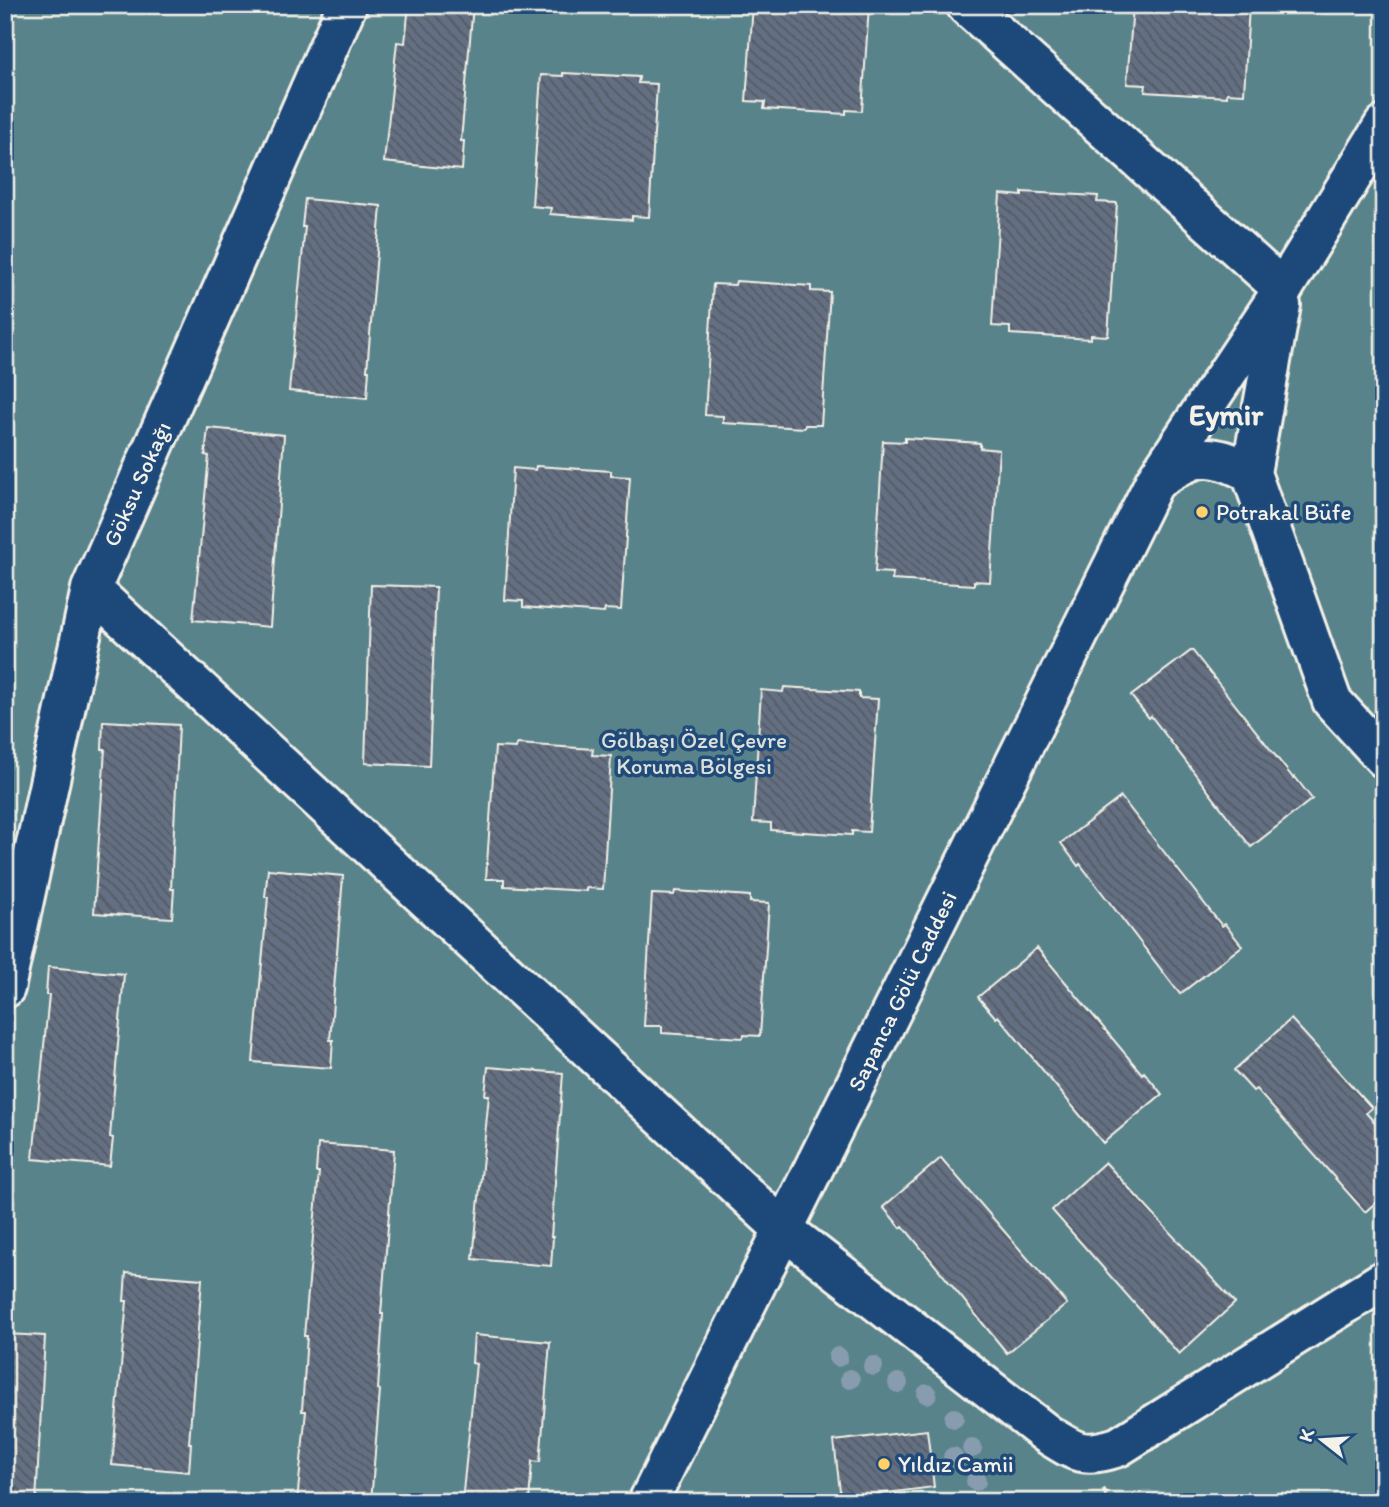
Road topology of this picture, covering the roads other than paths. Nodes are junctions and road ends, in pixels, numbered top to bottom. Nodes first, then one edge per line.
1 (346, 5) edge
2 (966, 5) edge
3 (1384, 125) edge
4 (1283, 289) junction
5 (1251, 473) junction
6 (1155, 481) junction
7 (91, 589) junction
8 (1384, 758) edge
9 (5, 988) edge
10 (783, 1229) junction
11 (1384, 1280) edge
12 (648, 1502) edge

1 - 7 street, Göksu Sokağı
2 - 4 street
3 - 4 street, Sapanca Gölü Caddesi
4 - 5 street
4 - 6 street, Sapanca Gölü Caddesi
5 - 6 street
5 - 8 street
6 - 10 street, Sapanca Gölü Caddesi
7 - 9 street, Göksu Sokağı
7 - 10 street
10 - 11 street
10 - 12 street, Sapanca Gölü Caddesi

